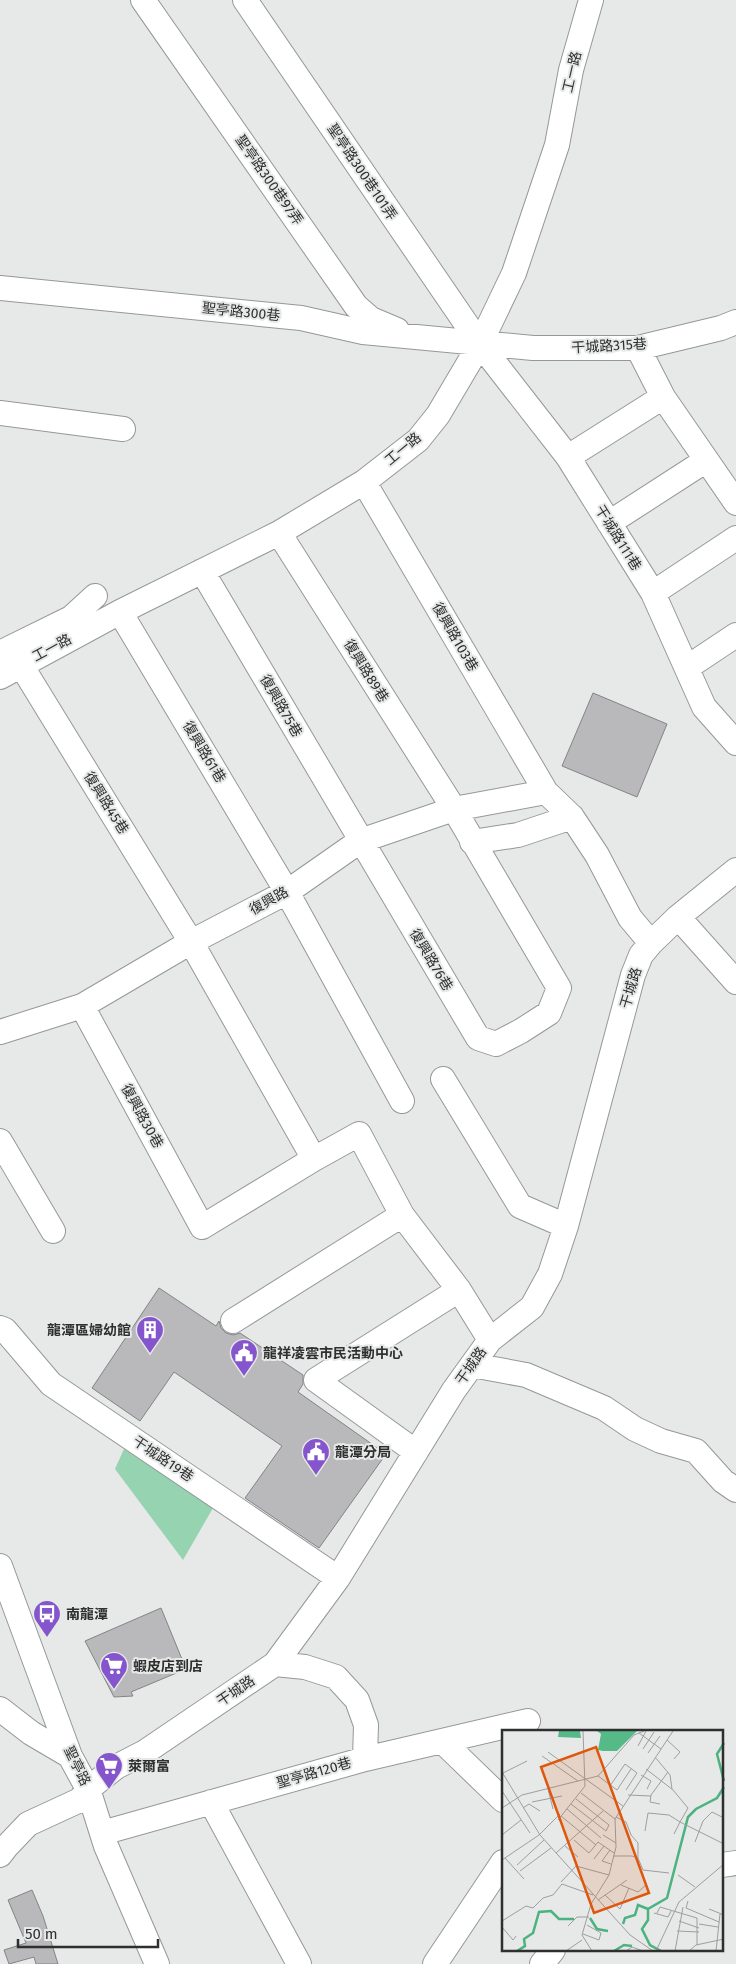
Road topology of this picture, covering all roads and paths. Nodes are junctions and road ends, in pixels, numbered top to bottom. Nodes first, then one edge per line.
1 (143, 0) edge
2 (245, 0) edge
3 (591, 0) edge
4 (0, 288) edge
5 (736, 322) edge
6 (414, 336) junction
7 (480, 344) junction
8 (638, 348) junction
9 (663, 397) junction
10 (0, 413) edge
11 (123, 429) dead end
12 (568, 457) junction
13 (705, 461) junction
14 (364, 482) junction
15 (736, 503) edge
16 (609, 523) junction
17 (279, 533) junction
18 (736, 538) edge
19 (202, 571) junction
20 (653, 593) junction
21 (95, 596) dead end
22 (120, 612) junction
23 (736, 635) edge
24 (0, 652) edge
25 (21, 664) junction
26 (688, 667) junction
27 (0, 677) edge
28 (736, 743) edge
29 (546, 792) junction
30 (454, 809) junction
31 (572, 817) junction
32 (360, 841) junction
33 (472, 842) junction
34 (736, 870) edge
35 (287, 892) junction
36 (678, 917) junction
37 (191, 942) junction
38 (651, 943) junction
39 (736, 982) edge
40 (82, 1006) junction
41 (0, 1032) edge
42 (443, 1079) dead end
43 (402, 1101) dead end
44 (0, 1140) edge
45 (314, 1159) junction
46 (402, 1215) junction
47 (566, 1226) junction
48 (53, 1231) dead end
49 (459, 1290) junction
50 (233, 1320) dead end
51 (0, 1328) edge
52 (490, 1340) junction
53 (472, 1365) junction
54 (416, 1452) junction
55 (736, 1490) edge
56 (0, 1566) edge
57 (338, 1578) junction
58 (275, 1664) junction
59 (0, 1709) edge
60 (528, 1720) dead end
61 (442, 1741) junction
62 (70, 1756) junction
63 (365, 1759) junction
64 (88, 1789) junction
65 (502, 1798) edge
66 (212, 1802) junction
67 (102, 1833) junction
68 (0, 1855) edge
69 (502, 1865) edge
70 (551, 1952) edge
71 (157, 1964) edge
72 (298, 1964) edge
73 (435, 1964) edge
74 (542, 1964) edge

1 - 6 street, 聖亭路300巷97弄
2 - 7 street, 聖亭路300巷101弄
3 - 7 street, 工一路
4 - 6 street, 聖亭路300巷
5 - 8 street, 干城路315巷
6 - 7 street, 聖亭路300巷
7 - 8 street, 干城路315巷
7 - 12 street, 干城路111巷
7 - 14 street, 工一路
8 - 9 street
9 - 12 street
9 - 13 street
10 - 11 street
12 - 16 street, 干城路111巷
13 - 15 street
13 - 16 street
14 - 17 street, 工一路
14 - 29 street, 復興路103巷
16 - 20 street, 干城路111巷
17 - 19 street, 工一路
17 - 30 street, 復興路89巷
18 - 20 street
19 - 22 street, 工一路
19 - 32 street, 復興路75巷
20 - 26 street, 干城路111巷
21 - 24 street
22 - 25 street, 工一路
22 - 35 street, 復興路61巷
23 - 26 street
25 - 27 street, 工一路
25 - 37 street, 復興路45巷
26 - 28 street, 干城路111巷
29 - 30 street, 復興路
29 - 31 street, 復興路103巷
30 - 32 street, 復興路
30 - 33 street, 復興路89巷
31 - 33 street
31 - 38 street, 復興路103巷
32 - 33 street, 復興路76巷
32 - 35 street, 復興路
34 - 36 street, 干城路
35 - 37 street, 復興路
35 - 43 street, 復興路61巷
36 - 38 street, 干城路
36 - 39 street
37 - 40 street, 復興路
37 - 45 street, 復興路45巷
38 - 47 street, 干城路
40 - 41 street, 復興路
40 - 45 street, 復興路30巷
42 - 47 street
44 - 48 street
45 - 46 street
46 - 49 street
46 - 50 street
47 - 52 street, 干城路
49 - 52 street
49 - 54 street
51 - 57 street, 干城路19巷
52 - 53 street, 干城路
53 - 54 street, 干城路
53 - 55 street
54 - 57 street, 干城路
56 - 62 street, 聖亭路
57 - 58 street, 干城路
58 - 63 street
58 - 64 street, 干城路
59 - 62 street
60 - 61 street, 聖亭路120巷
61 - 63 street, 聖亭路120巷
61 - 65 street
62 - 64 street, 聖亭路
63 - 66 street, 聖亭路120巷
64 - 67 street, 聖亭路
64 - 68 street, 干城路
66 - 67 street, 聖亭路120巷
66 - 72 street
67 - 71 street, 聖亭路
69 - 73 street
70 - 74 street

